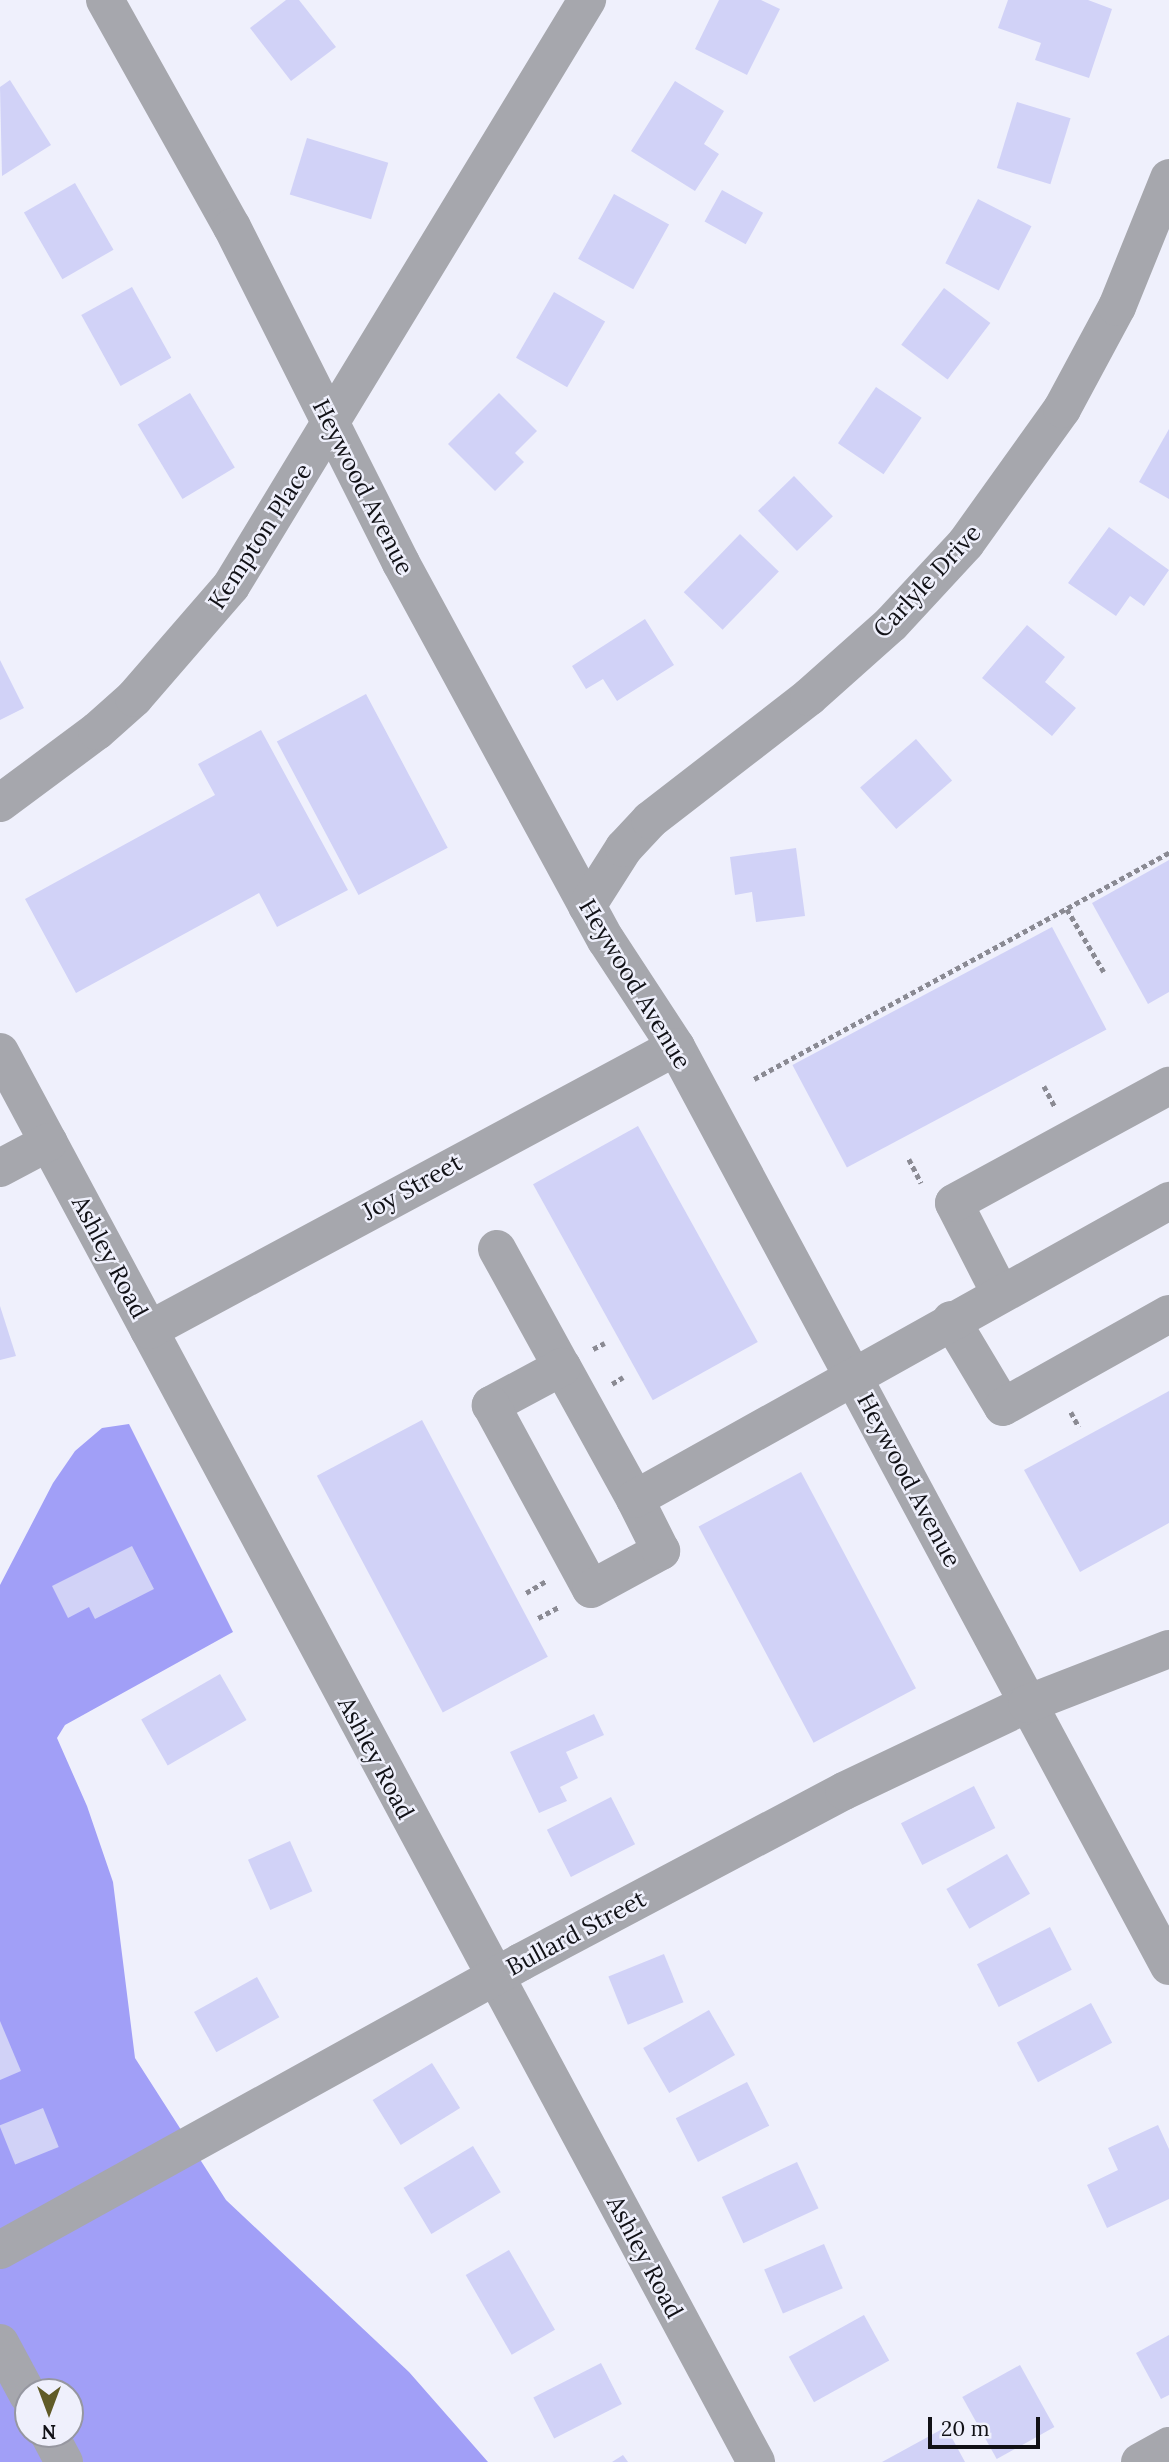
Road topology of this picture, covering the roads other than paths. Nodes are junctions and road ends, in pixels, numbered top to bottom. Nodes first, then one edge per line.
1 (105, 0) edge
2 (587, 0) edge
3 (1169, 178) edge
4 (331, 425) junction
5 (0, 803) edge
6 (587, 906) junction
7 (676, 1047) junction
8 (0, 1052) edge
9 (1169, 1086) edge
10 (49, 1142) junction
11 (0, 1168) edge
12 (1169, 1202) edge
13 (497, 1250) dead end
14 (1000, 1293) junction
15 (1169, 1314) edge
16 (951, 1320) junction
17 (149, 1330) junction
18 (562, 1367) junction
19 (855, 1377) junction
20 (635, 1499) junction
21 (1169, 1649) edge
22 (1027, 1704) junction
23 (1169, 1966) edge
24 (493, 1977) junction
25 (0, 2250) edge
26 (0, 2343) edge
27 (19, 2378) edge
28 (1169, 2446) edge
29 (756, 2462) edge
30 (1140, 2462) edge

1 - 4 street, Heywood Avenue
2 - 4 street, Kempton Place
3 - 6 street, Carlyle Drive
4 - 5 street, Kempton Place
4 - 6 street, Heywood Avenue
6 - 7 street, Heywood Avenue
7 - 17 street, Joy Street
7 - 19 street, Heywood Avenue
8 - 10 street, Ashley Road
9 - 14 street
10 - 11 street
10 - 17 street, Ashley Road
12 - 14 street
13 - 18 street
14 - 16 street
15 - 16 street
16 - 19 street
17 - 24 street, Ashley Road
18 - 20 street
18 - 20 street
19 - 20 street
19 - 22 street, Heywood Avenue
21 - 22 street, Bullard Street
22 - 23 street, Heywood Avenue
22 - 24 street, Bullard Street
24 - 25 street, Bullard Street
24 - 29 street, Ashley Road
26 - 27 street
28 - 30 street

